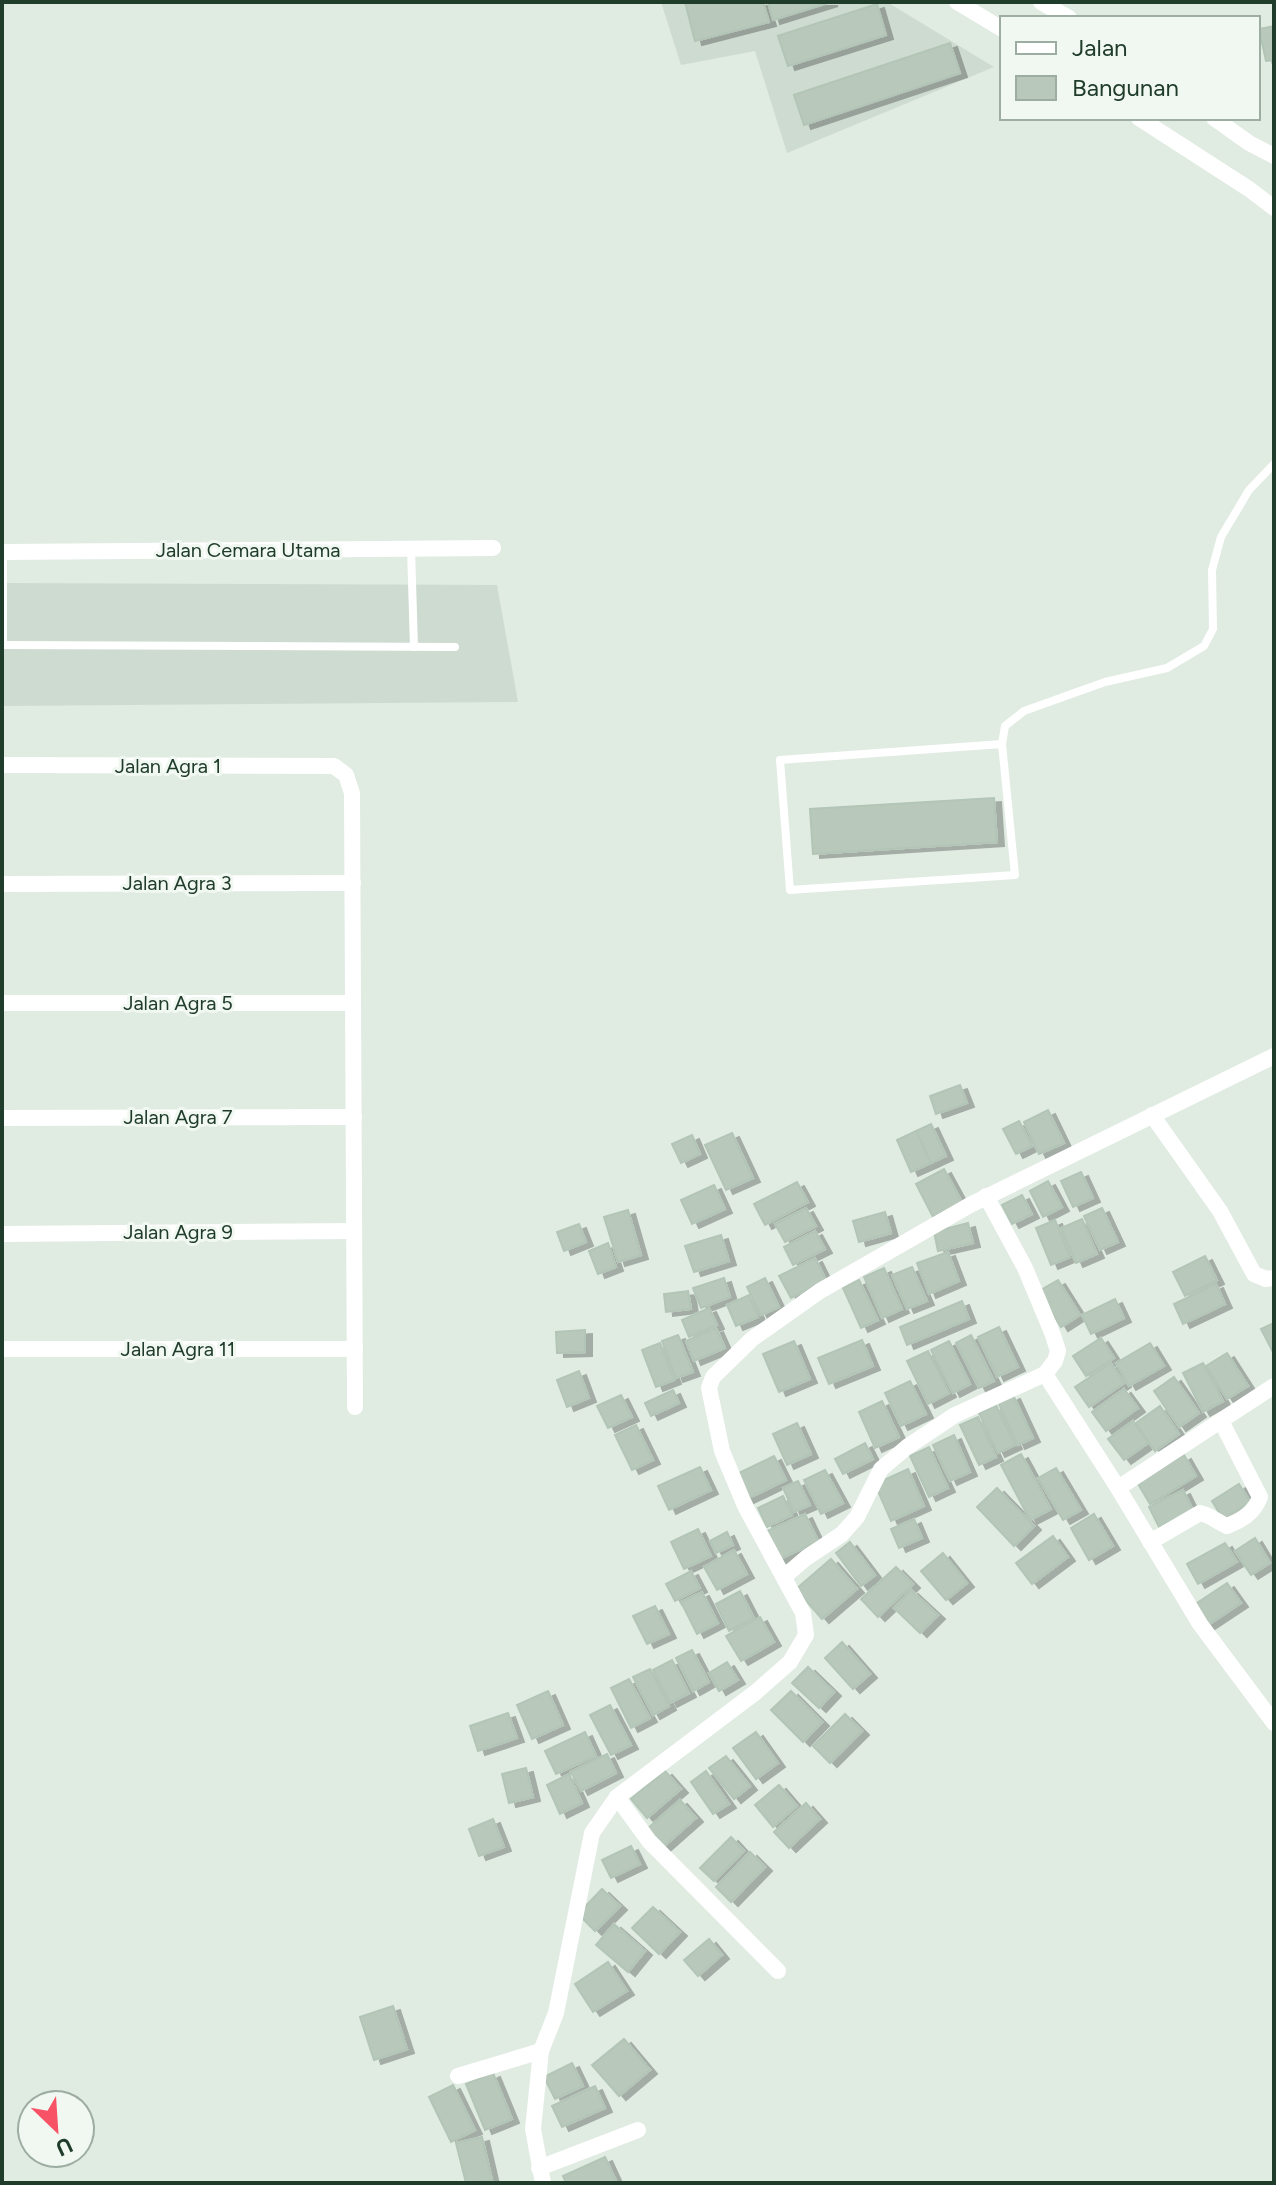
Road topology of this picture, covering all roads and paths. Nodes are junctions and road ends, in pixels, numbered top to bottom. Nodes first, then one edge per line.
1 (957, 2) edge
2 (1041, 2) edge
3 (1066, 16) edge
4 (1000, 28) edge
5 (1142, 120) edge
6 (1217, 120) edge
7 (1274, 156) edge
8 (1274, 208) edge
9 (1274, 464) edge
10 (493, 548) dead end
11 (411, 549) junction
12 (2, 552) edge
13 (2, 645) edge
14 (414, 647) junction
15 (455, 647) dead end
16 (1002, 744) junction
17 (2, 765) edge
18 (353, 883) junction
19 (2, 884) edge
20 (2, 1003) edge
21 (353, 1003) junction
22 (1274, 1056) edge
23 (1152, 1115) junction
24 (354, 1117) junction
25 (2, 1118) edge
26 (986, 1196) junction
27 (354, 1231) junction
28 (2, 1234) edge
29 (1274, 1278) edge
30 (2, 1349) edge
31 (355, 1349) junction
32 (1045, 1374) junction
33 (1274, 1386) edge
34 (355, 1407) dead end
35 (1221, 1421) junction
36 (1118, 1488) junction
37 (1150, 1542) junction
38 (785, 1576) junction
39 (1274, 1723) edge
40 (617, 1797) junction
41 (778, 1971) dead end
42 (541, 2051) junction
43 (458, 2076) dead end
44 (638, 2130) dead end
45 (541, 2176) edge

1 - 4 street
2 - 3 street
5 - 8 street
6 - 7 street
9 - 16 lane
10 - 11 street, Jalan Cemara Utama
11 - 12 street, Jalan Cemara Utama
11 - 14 lane
12 - 13 lane
13 - 14 lane
14 - 15 lane
16 - 16 lane
17 - 18 street, Jalan Agra 1
18 - 19 street, Jalan Agra 3
18 - 21 street
20 - 21 street, Jalan Agra 5
21 - 24 street
22 - 23 street
23 - 26 street
23 - 29 street
24 - 25 street, Jalan Agra 7
24 - 27 street
26 - 32 street
26 - 38 street
27 - 28 street, Jalan Agra 9
27 - 31 street
30 - 31 street, Jalan Agra 11
31 - 34 street
32 - 36 street
32 - 38 street
33 - 35 street
35 - 36 street
35 - 37 street
36 - 37 street
37 - 39 street
38 - 40 street
40 - 41 street
40 - 42 street
42 - 43 street
42 - 45 street
44 - 45 street

